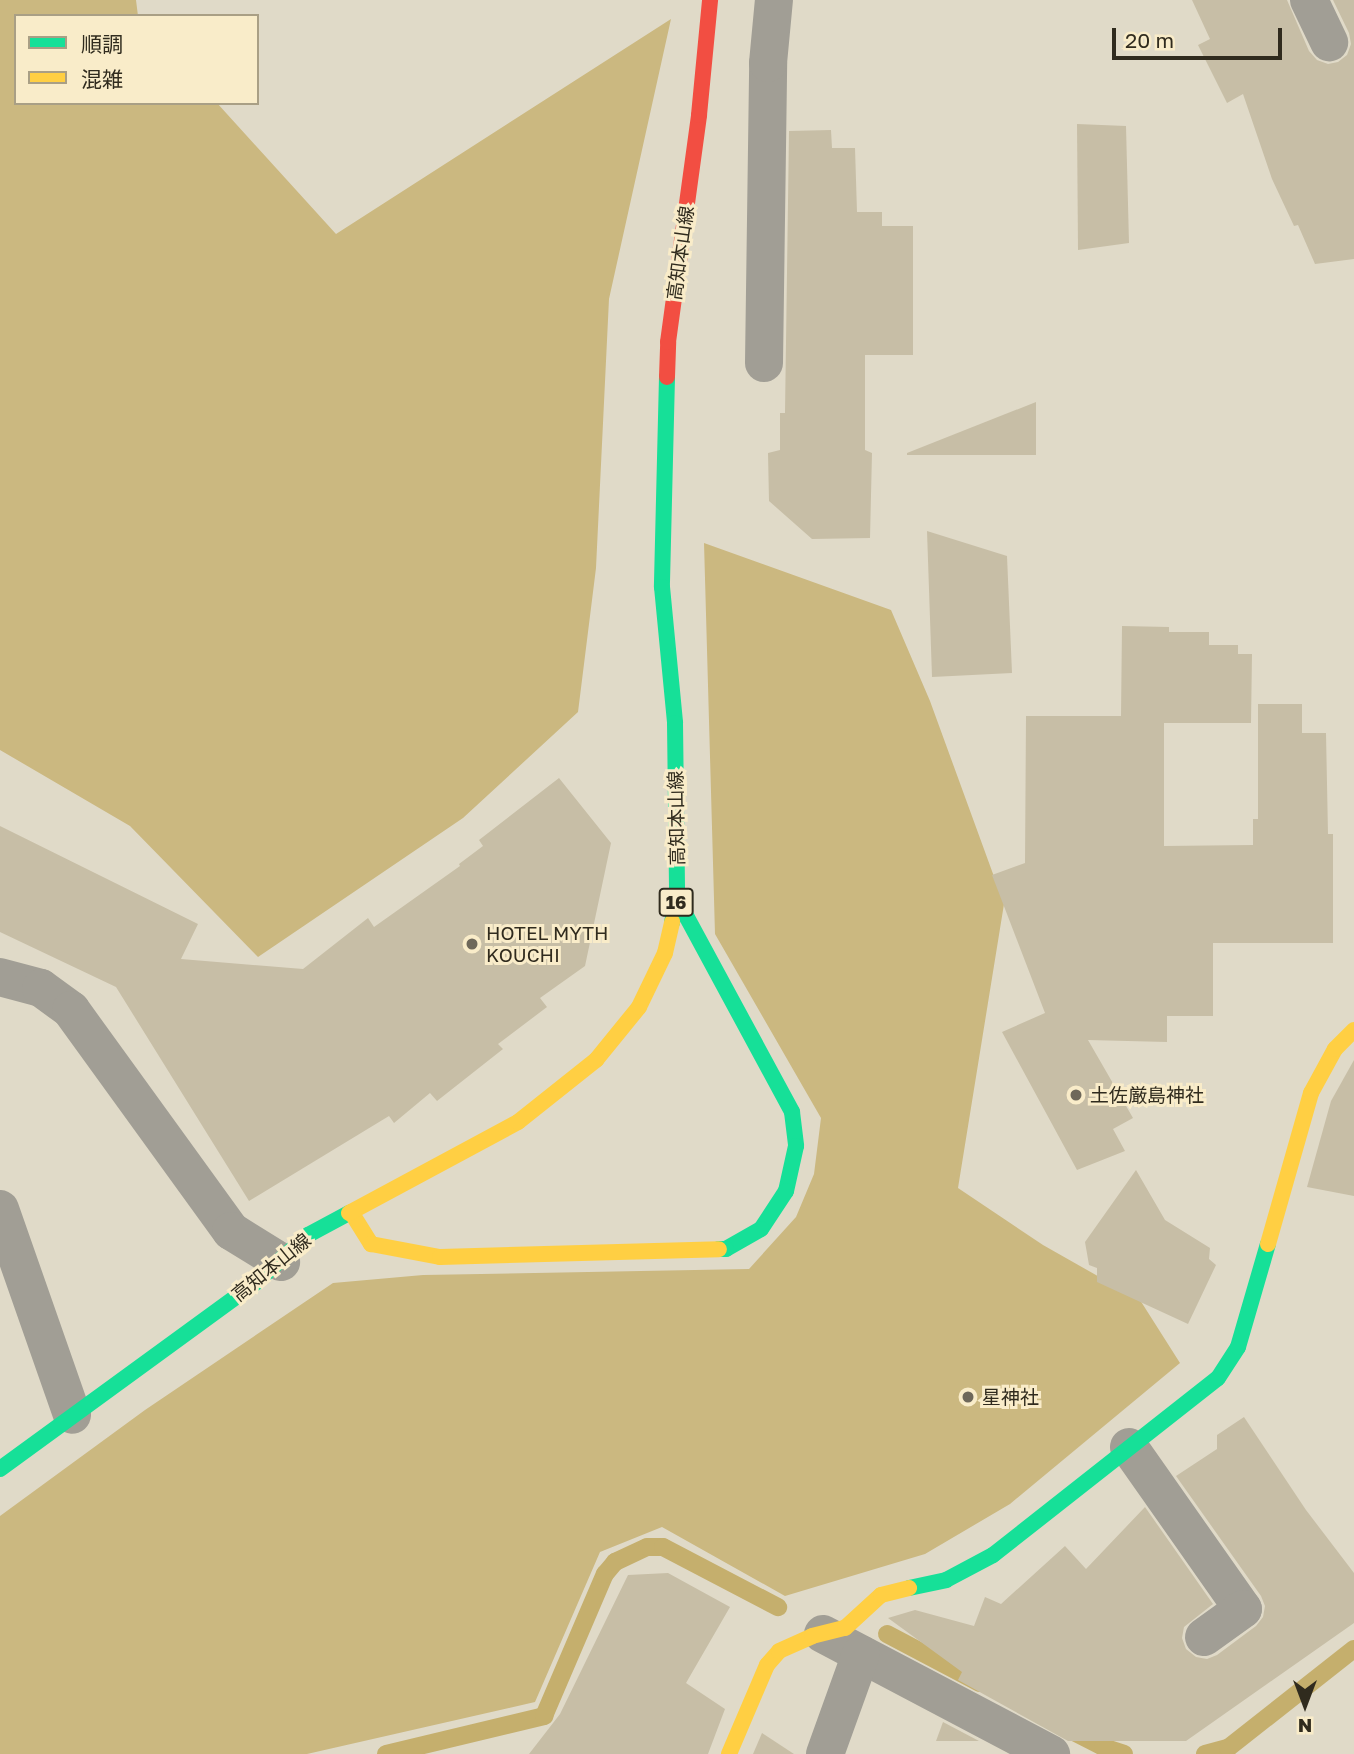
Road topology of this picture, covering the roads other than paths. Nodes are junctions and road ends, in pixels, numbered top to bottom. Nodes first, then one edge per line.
1 (710, 0) edge
2 (774, 0) edge
3 (1309, 0) edge
4 (1329, 41) dead end
5 (764, 363) dead end
6 (677, 899) junction
7 (0, 977) edge
8 (1354, 1030) edge
9 (0, 1209) edge
10 (351, 1212) junction
11 (281, 1262) junction
12 (72, 1415) junction
13 (1129, 1447) junction
14 (0, 1469) edge
15 (823, 1634) junction
16 (1204, 1637) dead end
17 (861, 1654) junction
18 (729, 1754) edge
19 (825, 1754) edge
20 (1051, 1754) edge

1 - 6 main road, 高知本山線 / 16
2 - 5 street
3 - 4 street
6 - 10 main road, 高知本山線 / 16
6 - 10 main road
7 - 11 street
8 - 13 main road
9 - 12 street
10 - 11 main road, 高知本山線 / 16
11 - 12 main road, 高知本山線 / 16
12 - 14 main road, 高知本山線 / 16
13 - 15 main road
13 - 16 street
15 - 17 street
15 - 18 main road
17 - 19 street
17 - 20 street

